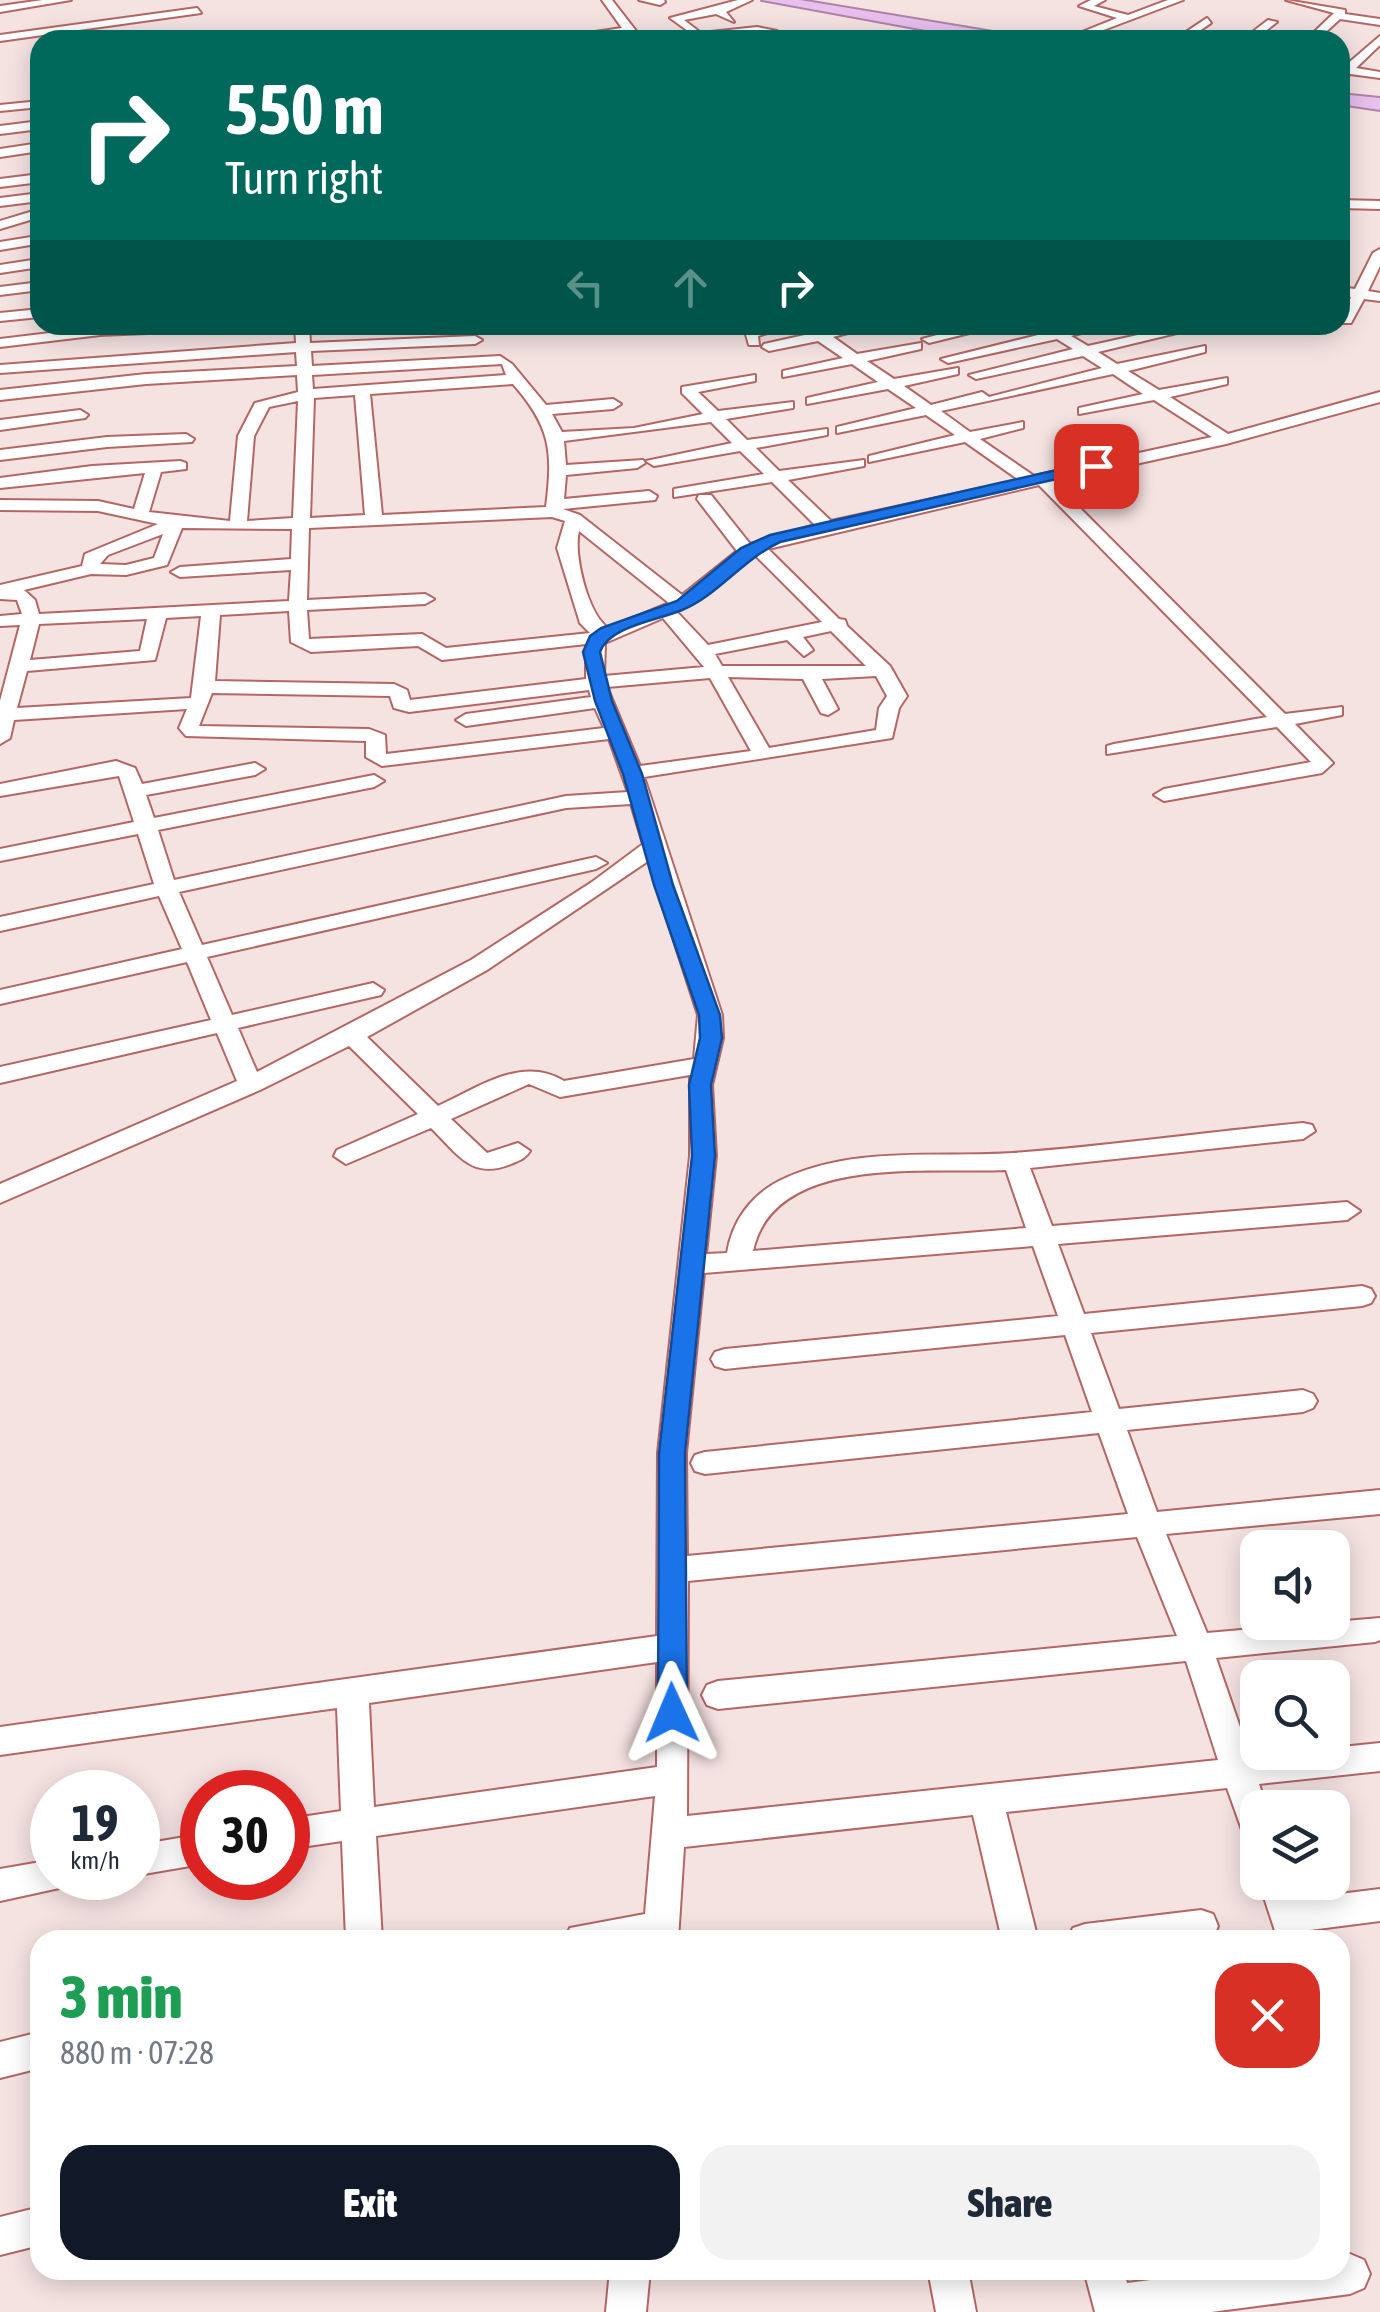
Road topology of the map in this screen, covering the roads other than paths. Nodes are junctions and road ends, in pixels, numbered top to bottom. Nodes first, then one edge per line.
1 (56, 0) edge
2 (607, 0) edge
3 (644, 0) edge
4 (750, 0) edge
5 (770, 0) edge
6 (1100, 0) edge
7 (1178, 0) edge
8 (1291, 0) edge
9 (660, 2) edge
10 (683, 4) dead end
11 (0, 9) edge
12 (197, 11) dead end
13 (718, 12) junction
14 (1340, 16) junction
15 (1128, 18) junction
16 (1207, 21) dead end
17 (1272, 22) dead end
18 (1380, 22) edge
19 (629, 25) junction
20 (83, 27) junction
21 (60, 30) edge
22 (86, 30) edge
23 (601, 30) edge
24 (634, 30) edge
25 (691, 30) edge
26 (746, 30) edge
27 (929, 30) edge
28 (933, 30) edge
29 (1095, 30) edge
30 (1194, 30) edge
31 (1261, 30) edge
32 (1322, 30) edge
33 (30, 34) edge
34 (0, 38) edge
35 (1380, 40) edge
36 (1350, 66) edge
37 (1350, 73) edge
38 (1380, 75) edge
39 (1350, 98) edge
40 (1380, 102) edge
41 (30, 105) edge
42 (0, 108) edge
43 (30, 126) edge
44 (0, 130) edge
45 (30, 148) edge
46 (0, 152) edge
47 (30, 169) edge
48 (0, 172) edge
49 (30, 179) edge
50 (0, 183) edge
51 (30, 198) edge
52 (0, 202) edge
53 (1350, 202) edge
54 (1380, 205) edge
55 (30, 216) edge
56 (0, 224) edge
57 (30, 241) edge
58 (0, 246) edge
59 (1380, 253) edge
60 (30, 264) edge
61 (0, 268) edge
62 (30, 288) edge
63 (0, 292) edge
64 (1350, 292) edge
65 (1360, 294) junction
66 (1380, 297) edge
67 (1350, 313) edge
68 (30, 314) edge
69 (0, 318) edge
70 (64, 335) edge
71 (303, 335) edge
72 (469, 335) edge
73 (751, 335) edge
74 (825, 335) edge
75 (952, 335) edge
76 (1056, 335) edge
77 (1062, 335) edge
78 (1159, 335) edge
79 (821, 336) junction
80 (475, 340) junction
81 (0, 342) edge
82 (304, 346) junction
83 (1200, 349) dead end
84 (1088, 351) junction
85 (500, 360) junction
86 (854, 360) junction
87 (1118, 368) junction
88 (0, 369) edge
89 (306, 370) junction
90 (788, 374) dead end
91 (976, 374) dead end
92 (750, 378) dead end
93 (518, 379) junction
94 (1222, 381) dead end
95 (889, 384) junction
96 (362, 390) junction
97 (306, 394) junction
98 (1160, 394) junction
99 (0, 395) edge
100 (1380, 397) edge
101 (812, 401) dead end
102 (612, 404) dead end
103 (788, 404) dead end
104 (544, 410) junction
105 (927, 410) junction
106 (1084, 411) dead end
107 (80, 416) dead end
108 (712, 417) junction
109 (1018, 424) dead end
110 (0, 425) edge
111 (843, 430) dead end
112 (822, 432) dead end
113 (559, 438) junction
114 (966, 438) junction
115 (186, 439) dead end
116 (1226, 439) junction
117 (748, 445) junction
118 (0, 456) edge
119 (180, 466) dead end
120 (154, 468) junction
121 (559, 471) junction
122 (779, 478) junction
123 (1036, 479) junction
124 (0, 483) edge
125 (680, 493) dead end
126 (650, 496) dead end
127 (706, 499) dead end
128 (0, 505) edge
129 (555, 508) junction
130 (139, 514) junction
131 (574, 519) junction
132 (374, 520) junction
133 (821, 522) junction
134 (304, 523) junction
135 (176, 524) junction
136 (238, 526) junction
137 (752, 549) junction
138 (299, 564) junction
139 (91, 570) junction
140 (180, 572) dead end
141 (4, 591) edge
142 (425, 599) dead end
143 (298, 607) junction
144 (674, 608) junction
145 (211, 609) junction
146 (158, 612) junction
147 (31, 620) junction
148 (0, 621) edge
149 (839, 624) junction
150 (792, 634) junction
151 (602, 636) junction
152 (804, 650) dead end
153 (704, 651) junction
154 (20, 666) junction
155 (883, 670) junction
156 (714, 672) junction
157 (810, 672) junction
158 (602, 692) junction
159 (201, 695) junction
160 (828, 709) dead end
161 (1336, 711) dead end
162 (6, 716) junction
163 (466, 720) dead end
164 (1281, 721) junction
165 (276, 731) junction
166 (616, 732) junction
167 (0, 738) edge
168 (1114, 750) dead end
169 (763, 756) junction
170 (374, 781) dead end
171 (635, 785) junction
172 (0, 790) edge
173 (136, 792) junction
174 (1164, 795) dead end
175 (147, 825) junction
176 (654, 846) junction
177 (0, 855) edge
178 (596, 863) dead end
179 (166, 887) junction
180 (0, 924) edge
181 (196, 953) junction
182 (373, 990) dead end
183 (0, 997) edge
184 (223, 1025) junction
185 (352, 1036) junction
186 (706, 1065) junction
187 (0, 1075) edge
188 (252, 1085) junction
189 (435, 1115) junction
190 (1302, 1131) dead end
191 (518, 1151) dead end
192 (346, 1156) dead end
193 (1015, 1161) junction
194 (0, 1194) edge
195 (1347, 1212) dead end
196 (1042, 1240) junction
197 (738, 1263) junction
198 (690, 1265) junction
199 (1362, 1296) dead end
200 (1073, 1323) junction
201 (726, 1359) dead end
202 (1303, 1400) dead end
203 (1111, 1418) junction
204 (705, 1463) dead end
205 (1380, 1502) edge
206 (1147, 1526) junction
207 (670, 1570) junction
208 (1375, 1628) dead end
209 (672, 1647) junction
210 (1197, 1647) junction
211 (352, 1690) junction
212 (718, 1695) dead end
213 (0, 1741) edge
214 (1380, 1757) edge
215 (1238, 1774) junction
216 (673, 1779) junction
217 (1244, 1790) edge
218 (986, 1800) junction
219 (357, 1821) junction
220 (310, 1830) edge
221 (669, 1833) junction
222 (30, 1880) edge
223 (0, 1885) edge
224 (1282, 1900) edge
225 (1380, 1905) edge
226 (1201, 1926) dead end
227 (1292, 1928) edge
228 (363, 1930) edge
229 (660, 1930) edge
230 (1018, 1930) edge
231 (1168, 1930) edge
232 (30, 2052) edge
233 (0, 2060) edge
234 (30, 2228) edge
235 (0, 2236) edge
236 (629, 2280) edge
237 (949, 2280) edge
238 (1285, 2280) edge
239 (1110, 2296) edge
240 (951, 2311) edge
241 (626, 2312) edge

1 - 11 street
1 - 20 street
2 - 19 street
3 - 9 street
4 - 13 street
4 - 27 highway
5 - 28 highway
6 - 15 street
7 - 15 street
8 - 14 street
10 - 13 street
12 - 20 street
13 - 25 street
13 - 26 street
14 - 18 street
14 - 32 street
15 - 29 street
16 - 30 street
17 - 31 street
19 - 23 street
19 - 24 street
20 - 21 street
20 - 22 street
33 - 34 street
35 - 36 street
37 - 38 street
39 - 40 highway
41 - 42 street
43 - 44 street
45 - 46 street
47 - 48 street
49 - 50 street
51 - 52 street
53 - 54 street
55 - 56 street
57 - 58 street
59 - 65 street
60 - 61 street
62 - 63 street
64 - 65 street
65 - 66 street
65 - 67 street
68 - 69 street
70 - 81 street
71 - 82 street
72 - 80 street
73 - 79 street
74 - 79 street
75 - 86 street
76 - 95 street
77 - 84 street
78 - 84 street
79 - 86 street
80 - 82 street
80 - 85 street
82 - 88 street
82 - 89 street
83 - 87 street
84 - 87 street
84 - 91 street
85 - 89 street
85 - 93 street
86 - 90 street
86 - 95 street
87 - 98 street
87 - 105 street
89 - 97 street
89 - 99 street
92 - 108 street
93 - 96 street
93 - 104 street
94 - 98 street
95 - 101 street
95 - 105 street
96 - 97 street
96 - 132 street
97 - 134 street
97 - 136 street
98 - 106 street
98 - 116 street
100 - 116 street
102 - 104 street
103 - 108 street
104 - 113 street
105 - 111 street
105 - 114 street
107 - 110 street
108 - 113 street
108 - 117 street
109 - 114 street
112 - 117 street
113 - 121 street
114 - 122 street
114 - 123 street
115 - 118 street
116 - 123 street
117 - 121 street
117 - 122 street
119 - 120 street
120 - 124 street
120 - 130 street
121 - 129 street
122 - 125 street
122 - 133 street
123 - 133 street
123 - 164 street
126 - 129 street
127 - 137 street
128 - 130 street
129 - 131 street
129 - 132 street
130 - 135 street
131 - 144 street
131 - 151 street
132 - 134 street
133 - 137 street
134 - 136 street
134 - 138 street
135 - 136 street
135 - 139 street
135 - 139 street
137 - 144 street
137 - 149 street
138 - 140 street
138 - 143 street
139 - 141 street
141 - 147 street
142 - 143 street
143 - 145 street
143 - 151 street
144 - 151 street
144 - 153 street
145 - 146 street
145 - 159 street
146 - 147 street
146 - 154 street
147 - 148 street
147 - 154 street
149 - 150 street
149 - 155 street
150 - 152 street
150 - 153 street
151 - 158 street
153 - 156 street
154 - 162 street
155 - 157 street
155 - 169 street
156 - 157 street
156 - 158 street
156 - 169 street
157 - 160 street
158 - 159 street
158 - 163 street
158 - 166 street
159 - 162 street
159 - 165 street
161 - 164 street
162 - 167 street
164 - 168 street
164 - 174 street
165 - 166 street
165 - 173 street
166 - 171 street
169 - 171 street
170 - 175 street
171 - 176 street
171 - 179 street
172 - 173 street
173 - 175 street
175 - 177 street
175 - 179 street
176 - 185 street
176 - 186 street
178 - 181 street
179 - 180 street
179 - 181 street
181 - 183 street
181 - 184 street
182 - 184 street
184 - 187 street
184 - 188 street
185 - 188 street
185 - 189 street
186 - 189 street
186 - 198 street
188 - 194 street
189 - 191 street
189 - 192 street
190 - 193 street
193 - 196 street
193 - 197 street
195 - 196 street
196 - 197 street
196 - 200 street
197 - 198 street
198 - 207 street
199 - 200 street
200 - 201 street
200 - 203 street
202 - 203 street
203 - 204 street
203 - 206 street
205 - 206 street
206 - 207 street
206 - 210 street
207 - 209 street
208 - 210 street
209 - 211 street
209 - 216 street
210 - 212 street
210 - 215 street
211 - 213 street
211 - 219 street
214 - 215 street
215 - 217 street
215 - 218 street
216 - 219 street
216 - 221 street
218 - 221 street
218 - 230 street
219 - 220 street
219 - 228 street
221 - 229 street
222 - 223 street
224 - 227 street
225 - 227 street
226 - 231 street
232 - 233 street
234 - 235 street
236 - 241 street
237 - 240 street
238 - 239 street

